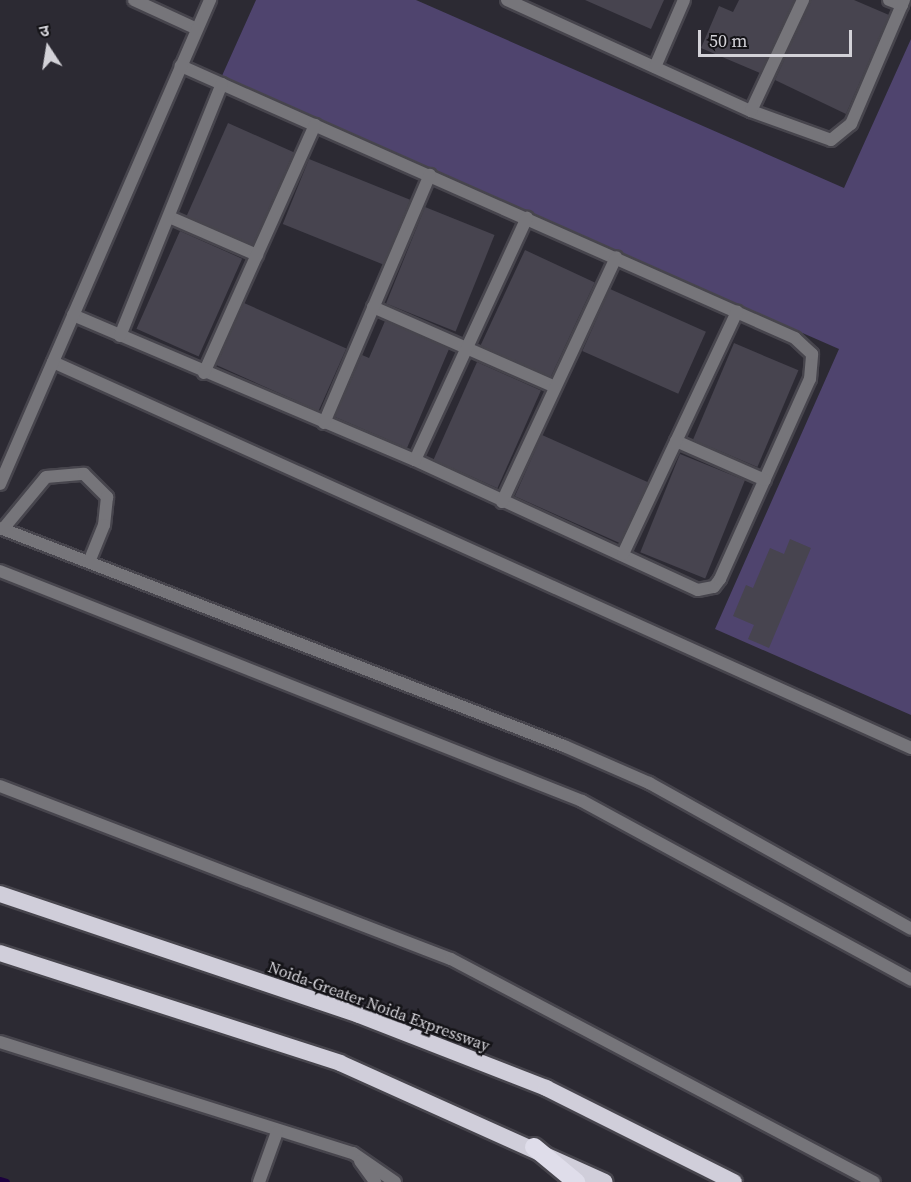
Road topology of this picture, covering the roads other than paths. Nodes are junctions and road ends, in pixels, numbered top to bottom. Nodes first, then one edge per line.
1 (134, 0) edge
2 (210, 0) edge
3 (507, 0) edge
4 (684, 0) edge
5 (803, 0) edge
6 (889, 0) edge
7 (903, 2) edge
8 (530, 5) edge
9 (197, 29) junction
10 (181, 66) junction
11 (654, 67) junction
12 (222, 84) junction
13 (751, 111) junction
14 (315, 124) junction
15 (430, 175) junction
16 (169, 217) junction
17 (527, 218) junction
18 (257, 255) junction
19 (616, 257) junction
20 (373, 307) junction
21 (737, 312) junction
22 (73, 315) junction
23 (120, 336) junction
24 (467, 347) junction
25 (53, 362) junction
26 (204, 373) junction
27 (555, 387) junction
28 (324, 423) junction
29 (676, 441) junction
30 (415, 460) junction
31 (765, 480) junction
32 (0, 484) edge
33 (502, 502) junction
34 (1, 529) edge
35 (623, 554) junction
36 (89, 562) junction
37 (0, 571) edge
38 (911, 748) edge
39 (0, 786) edge
40 (0, 894) edge
41 (911, 929) edge
42 (0, 953) edge
43 (911, 980) edge
44 (0, 1042) edge
45 (277, 1132) junction
46 (534, 1147) junction
47 (353, 1153) junction
48 (259, 1182) edge
49 (375, 1182) edge
50 (395, 1182) edge
51 (576, 1182) edge
52 (605, 1182) edge
53 (734, 1182) edge
54 (874, 1182) edge

1 - 9 street
2 - 9 street
3 - 8 street
4 - 11 street
5 - 13 street
6 - 7 street
7 - 13 street
8 - 11 street
9 - 10 street
10 - 12 street
10 - 22 street
11 - 13 street
12 - 14 street
12 - 16 street
14 - 15 street
14 - 18 street
15 - 17 street
15 - 20 street
16 - 18 street
16 - 23 street
17 - 19 street
17 - 24 street
18 - 26 street
19 - 21 street
19 - 27 street
20 - 24 street
20 - 28 street
21 - 29 street
21 - 31 street
22 - 23 street
22 - 25 street
23 - 26 street
24 - 27 street
24 - 30 street
25 - 32 street
25 - 38 street
26 - 28 street
27 - 33 street
28 - 30 street
29 - 31 street
29 - 35 street
30 - 33 street
31 - 35 street
33 - 35 street
34 - 36 street
34 - 36 street
36 - 41 street
37 - 43 street
39 - 54 street
40 - 53 highway, Noida-Greater Noida Expressway
42 - 46 highway
44 - 45 street
45 - 47 street
45 - 48 street
46 - 51 highway
46 - 52 highway
47 - 49 street
47 - 50 street

